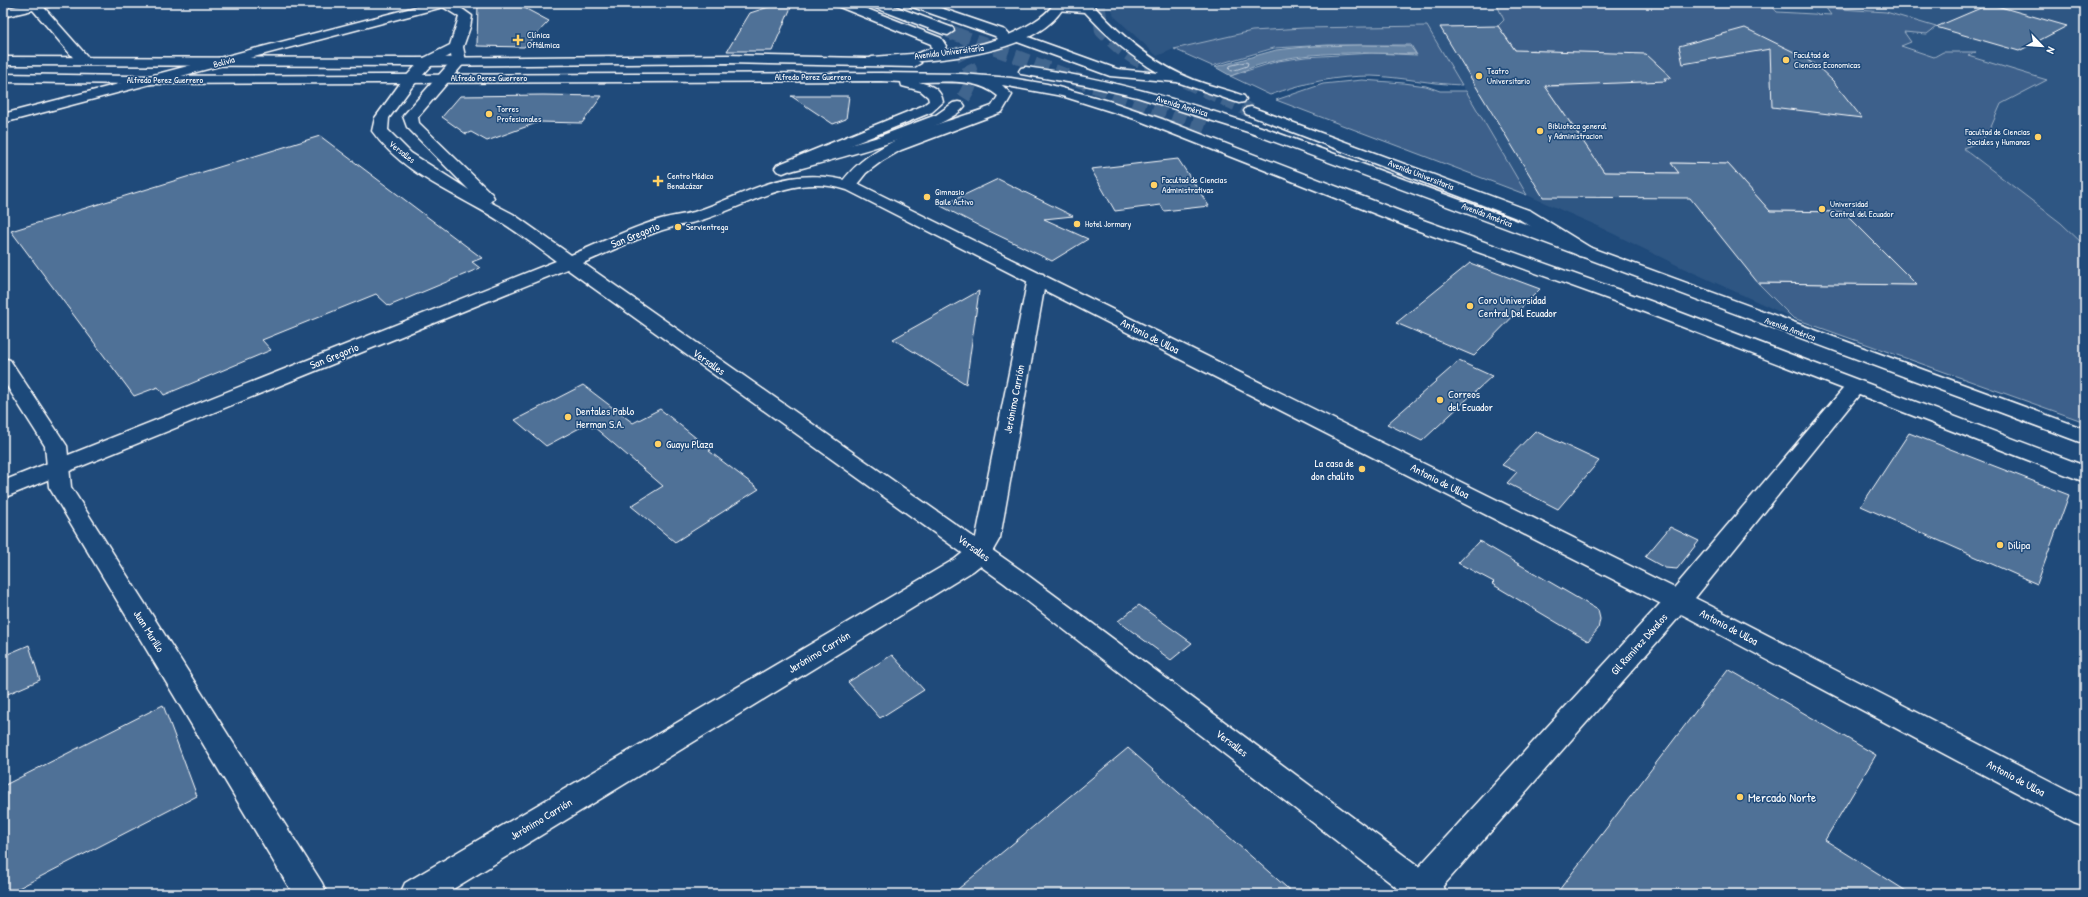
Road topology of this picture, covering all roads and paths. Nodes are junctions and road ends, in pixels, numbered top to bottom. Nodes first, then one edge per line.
1 (445, 3) edge
2 (840, 3) edge
3 (875, 3) edge
4 (914, 3) edge
5 (38, 4) edge
6 (1059, 5) edge
7 (3, 12) edge
8 (948, 31) tunnel mouth
9 (1013, 39) junction
10 (456, 47) junction
11 (924, 56) junction
12 (82, 59) junction
13 (3, 60) edge
14 (228, 61) junction
15 (459, 61) junction
16 (872, 61) junction
17 (427, 62) junction
18 (881, 77) junction
19 (3, 78) edge
20 (412, 78) junction
21 (442, 78) junction
22 (155, 80) junction
23 (974, 80) junction
24 (1181, 80) junction
25 (1239, 99) dead end
26 (958, 106) tunnel mouth
27 (1251, 111) tunnel mouth
28 (3, 119) edge
29 (1210, 130) tunnel mouth
30 (880, 141) junction
31 (783, 168) junction
32 (848, 185) junction
33 (507, 218) junction
34 (666, 223) junction
35 (1585, 252) junction
36 (567, 262) junction
37 (1037, 278) junction
38 (1643, 304) junction
39 (3, 364) edge
40 (1855, 387) junction
41 (2085, 437) edge
42 (58, 468) junction
43 (2085, 474) edge
44 (3, 490) edge
45 (979, 553) junction
46 (1678, 601) junction
47 (2085, 814) edge
48 (1422, 892) edge
49 (311, 894) edge
50 (416, 894) edge

1 - 10 street
1 - 14 street, Bolivia
2 - 11 street
3 - 8 street
4 - 9 street
5 - 7 street
5 - 12 street
6 - 9 street, Avenida Universitaria
6 - 24 street
9 - 11 street, Avenida Universitaria
9 - 24 street
10 - 15 street
10 - 17 street, Versalles
11 - 16 street, Avenida Universitaria
12 - 13 street, Alfredo Perez Guerrero
12 - 14 street, Alfredo Perez Guerrero
14 - 17 street, Alfredo Perez Guerrero
14 - 22 street, Bolivia
15 - 16 street, Alfredo Perez Guerrero
15 - 17 street, Alfredo Perez Guerrero
15 - 21 street, Versalles
16 - 35 street, Avenida América
17 - 20 street, Versalles
18 - 21 street, Alfredo Perez Guerrero
18 - 23 street, Alfredo Perez Guerrero
18 - 31 street
19 - 22 street, Alfredo Perez Guerrero
20 - 21 street, Alfredo Perez Guerrero
20 - 22 street, Alfredo Perez Guerrero
20 - 33 street, Versalles
21 - 33 street, Versalles
22 - 28 street, Bolivia
23 - 32 street
23 - 38 street, Avenida América
24 - 25 street
26 - 30 street, San Gregorio
27 - 35 street, Avenida Universitaria
29 - 38 street
30 - 31 street, San Gregorio
30 - 32 street
31 - 34 street, San Gregorio
32 - 34 street, San Gregorio
32 - 37 street, Antonio de Ulloa
33 - 36 street, Versalles
34 - 36 street, San Gregorio
35 - 41 street, Avenida América
36 - 42 street, San Gregorio
36 - 45 street, Versalles
37 - 45 street, Jerónimo Carrión
37 - 46 street, Antonio de Ulloa
38 - 40 street, Avenida América
39 - 42 street, Juan Murillo
40 - 43 street, Avenida América
40 - 46 street, Gil Ramírez Dávalos
42 - 44 street, San Gregorio
42 - 49 street, Juan Murillo
45 - 48 street, Versalles
45 - 50 street, Jerónimo Carrión
46 - 47 street, Antonio de Ulloa
46 - 48 street, Gil Ramírez Dávalos

